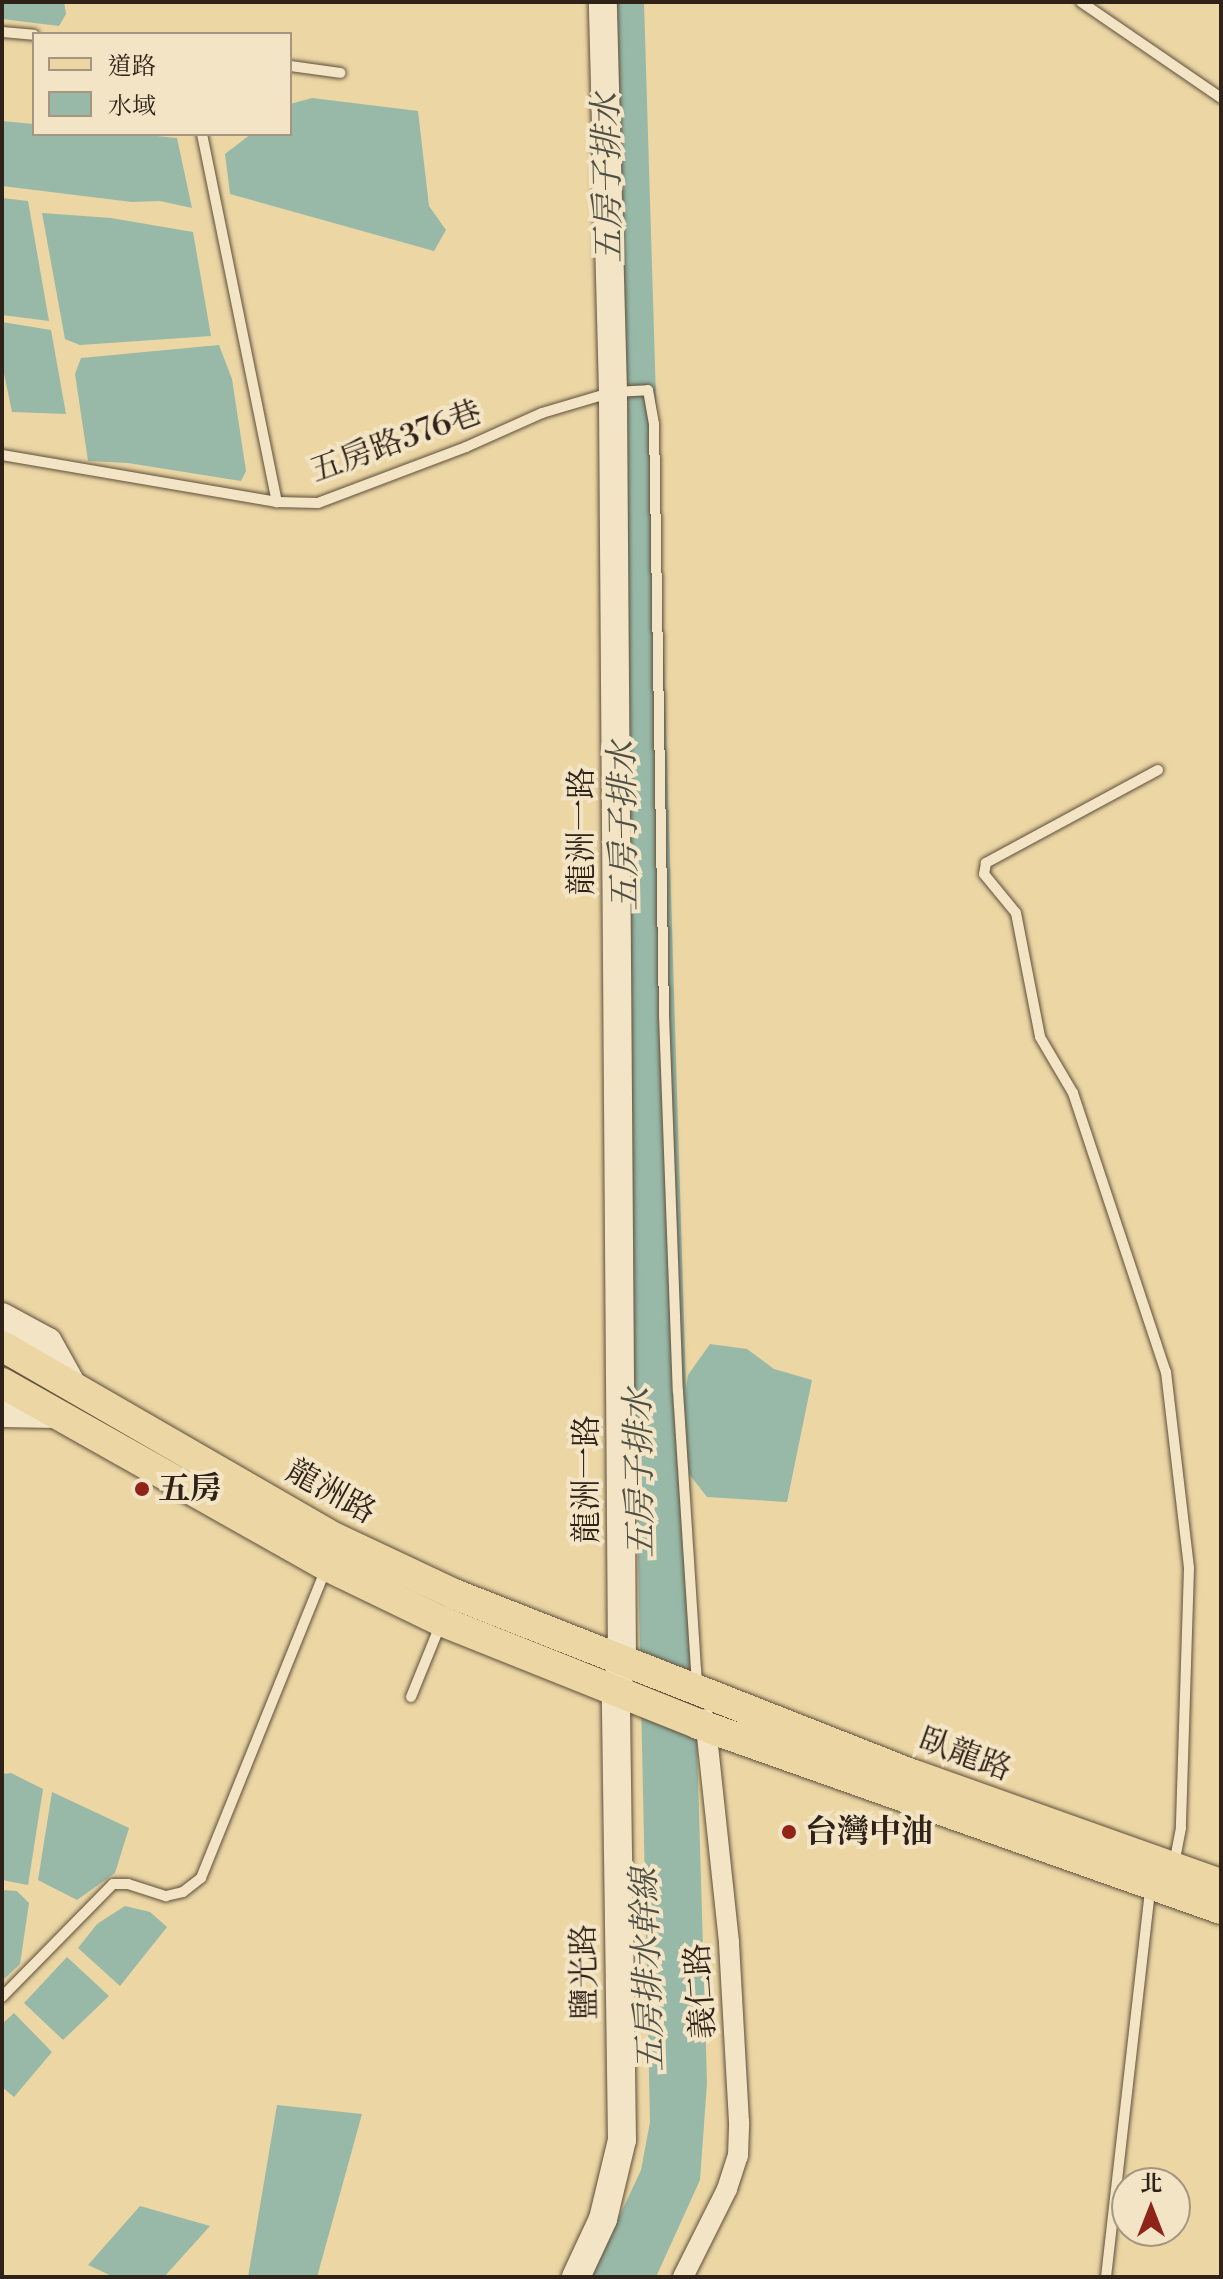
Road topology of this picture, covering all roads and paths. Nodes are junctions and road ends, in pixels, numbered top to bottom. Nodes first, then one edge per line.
1 (603, 2) edge
2 (1081, 2) edge
3 (2, 32) edge
4 (32, 35) edge
5 (292, 66) edge
6 (341, 73) dead end
7 (1221, 98) edge
8 (202, 136) edge
9 (620, 392) junction
10 (2, 455) edge
11 (277, 502) junction
12 (1158, 770) dead end
13 (2, 1317) edge
14 (2, 1346) edge
15 (2, 1383) edge
16 (73, 1387) junction
17 (2, 1413) edge
18 (57, 1414) junction
19 (327, 1566) junction
20 (441, 1621) junction
21 (631, 1664) junction
22 (692, 1688) junction
23 (627, 1696) junction
24 (411, 1697) dead end
25 (703, 1726) junction
26 (1162, 1876) junction
27 (1221, 1884) edge
28 (1221, 1909) edge
29 (2, 1997) edge
30 (576, 2277) edge
31 (683, 2277) edge
32 (1106, 2277) edge

1 - 9 street, 龍洲一路
2 - 7 lane
3 - 4 lane
5 - 6 lane
8 - 11 lane
9 - 11 lane, 五房路376巷
9 - 21 street, 龍洲一路
9 - 22 lane, 五房路376巷
10 - 11 lane, 五房路376巷
12 - 26 lane
13 - 16 street
14 - 16 main road, 龍洲路
15 - 18 main road, 龍洲路
16 - 21 main road, 龍洲路
17 - 18 street
18 - 19 main road, 龍洲路
19 - 20 main road, 龍洲路
19 - 29 lane
20 - 23 main road, 龍洲路
20 - 24 lane
21 - 22 main road, 龍洲路
21 - 23 street, 鹽光路
22 - 25 street, 義仁路
22 - 26 main road, 臥龍路
23 - 25 main road, 臥龍路
23 - 30 street, 鹽光路
25 - 26 main road, 臥龍路
25 - 31 street, 義仁路
26 - 27 main road, 臥龍路
26 - 28 main road, 臥龍路
26 - 32 lane

